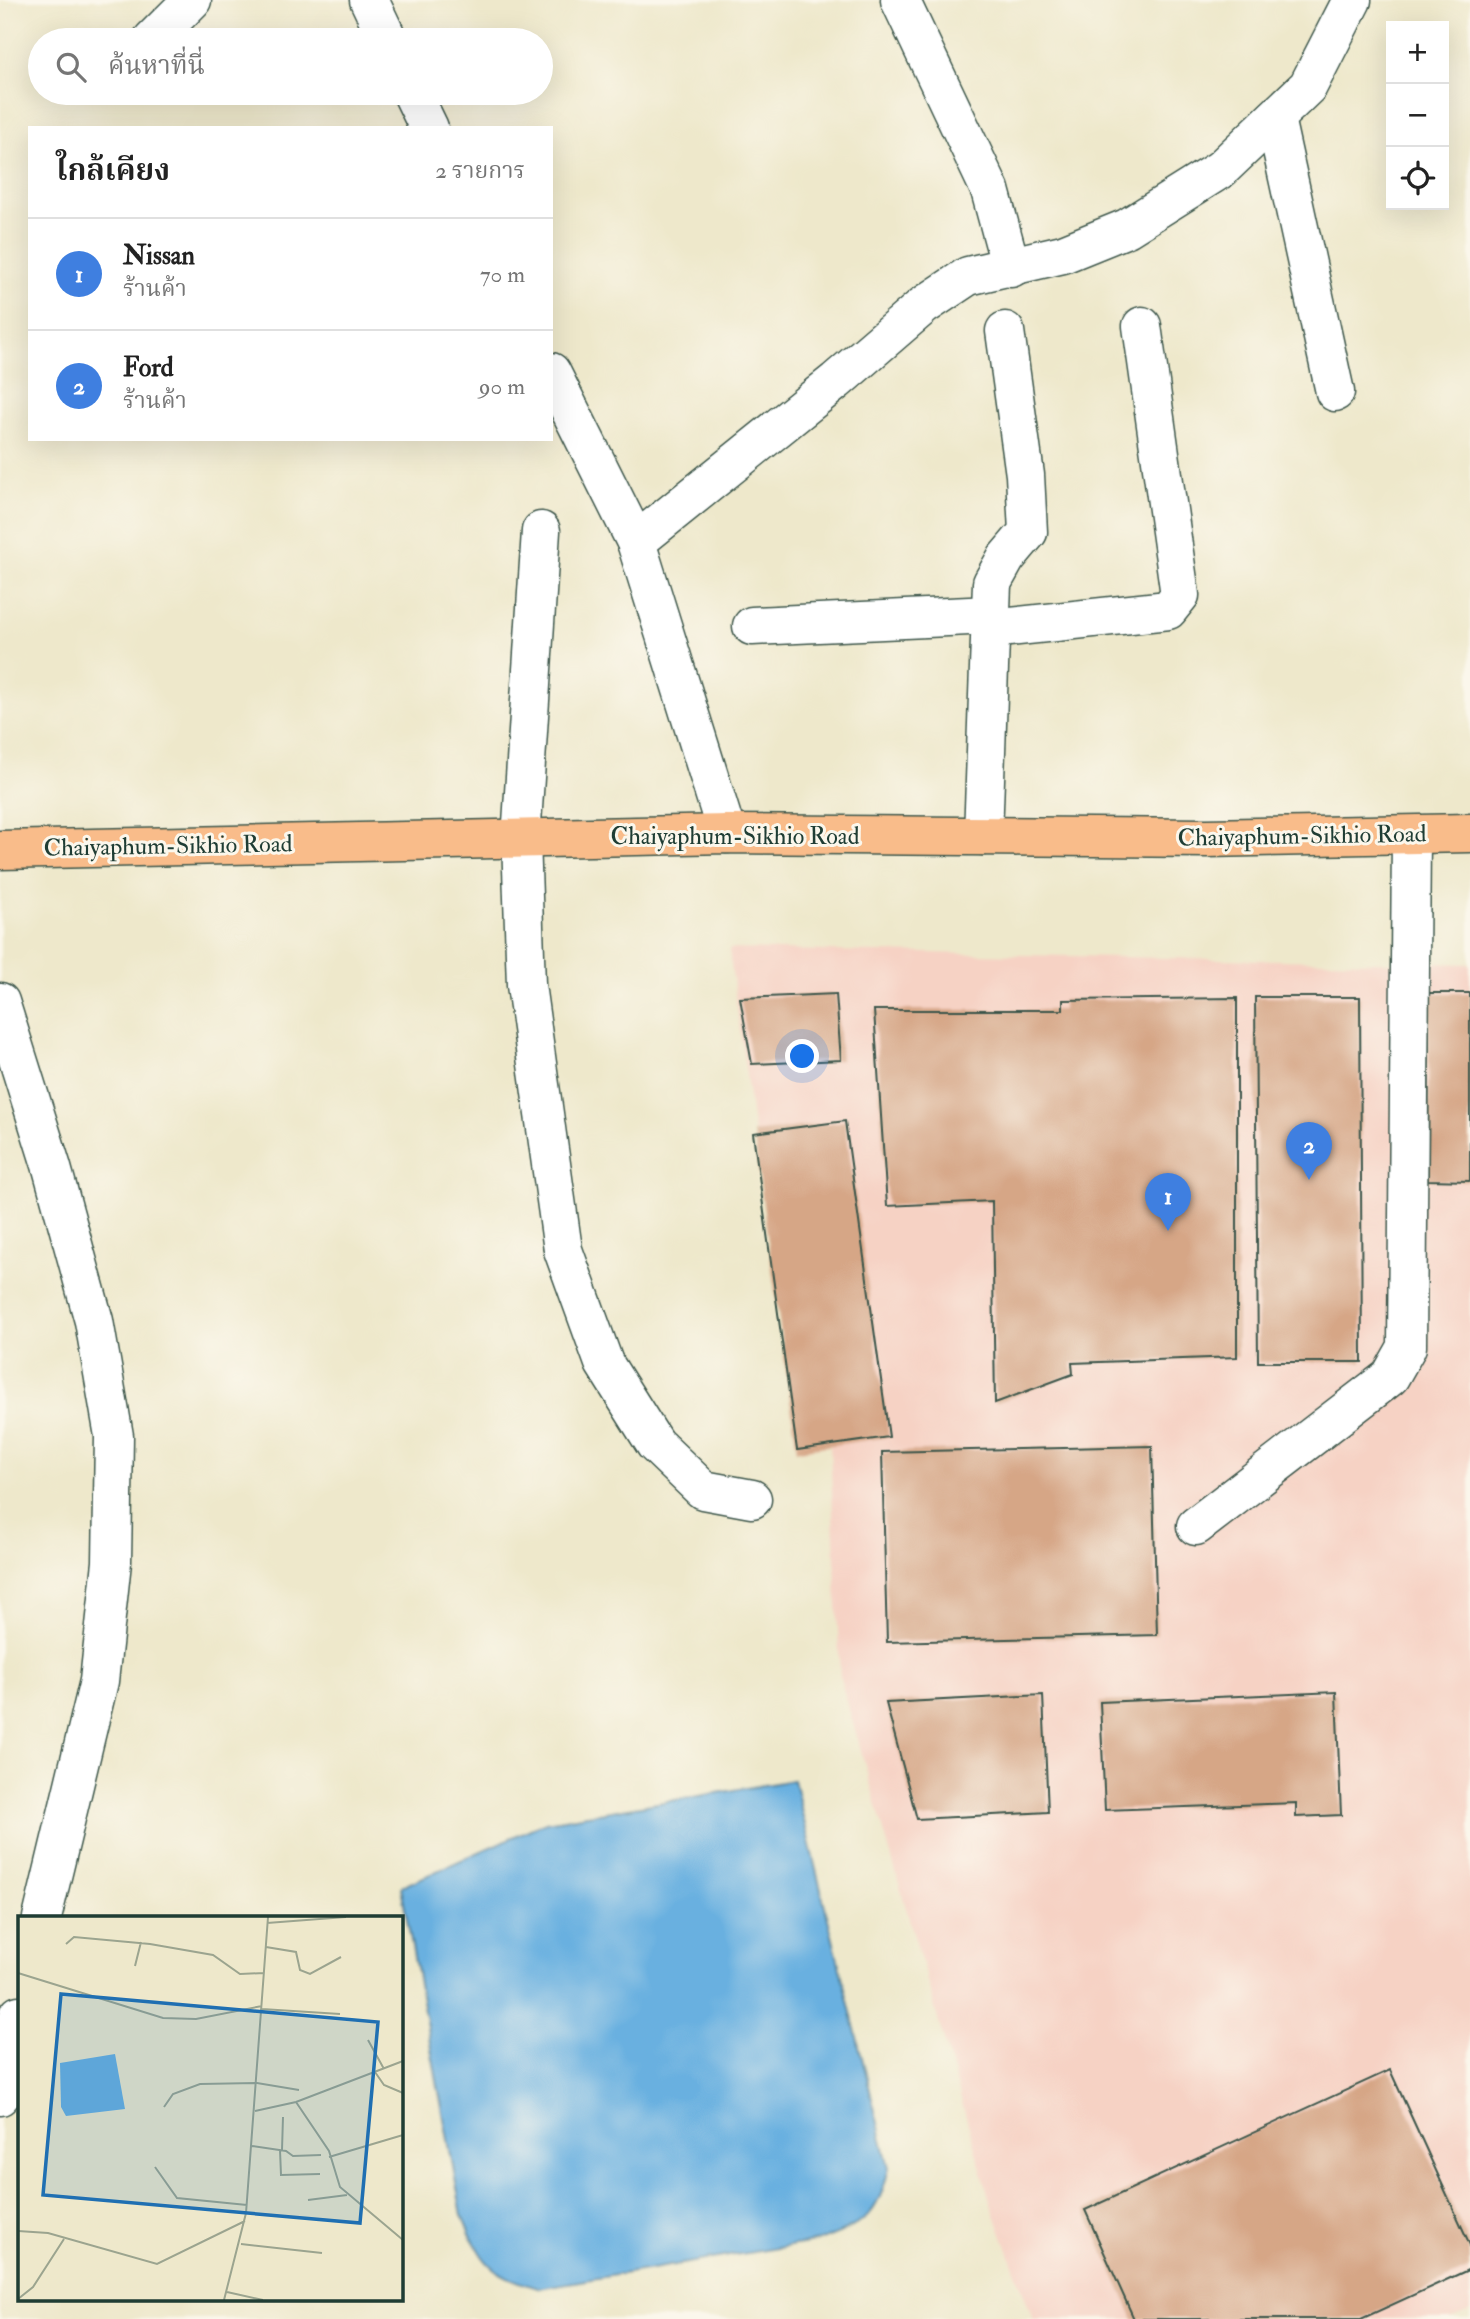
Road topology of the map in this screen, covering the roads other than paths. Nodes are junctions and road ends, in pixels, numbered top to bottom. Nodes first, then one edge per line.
1 (192, 0) edge
2 (369, 0) edge
3 (900, 0) edge
4 (1352, 0) edge
5 (164, 28) edge
6 (382, 28) edge
7 (418, 105) edge
8 (1275, 118) junction
9 (428, 126) edge
10 (1011, 268) junction
11 (1142, 326) dead end
12 (1005, 331) dead end
13 (553, 376) edge
14 (1335, 392) dead end
15 (541, 531) dead end
16 (636, 542) junction
17 (991, 622) junction
18 (752, 626) dead end
19 (1470, 833) edge
20 (727, 834) junction
21 (983, 836) junction
22 (1411, 836) junction
23 (521, 839) junction
24 (0, 850) edge
25 (0, 1002) edge
26 (752, 1499) dead end
27 (1196, 1526) dead end
28 (42, 1916) edge
29 (18, 2019) edge
30 (0, 2096) edge

1 - 5 street
2 - 6 street
3 - 10 street
4 - 8 street
7 - 9 street
8 - 10 street
8 - 14 street
10 - 16 street
11 - 17 street
12 - 17 street
13 - 16 street
15 - 23 street
16 - 20 street
17 - 18 street
17 - 21 street
19 - 22 main road, Chaiyaphum-Sikhio Road
20 - 21 main road, Chaiyaphum-Sikhio Road
20 - 23 main road, Chaiyaphum-Sikhio Road
21 - 22 main road, Chaiyaphum-Sikhio Road
22 - 27 street
23 - 24 main road, Chaiyaphum-Sikhio Road
23 - 26 street
25 - 28 street
29 - 30 street

